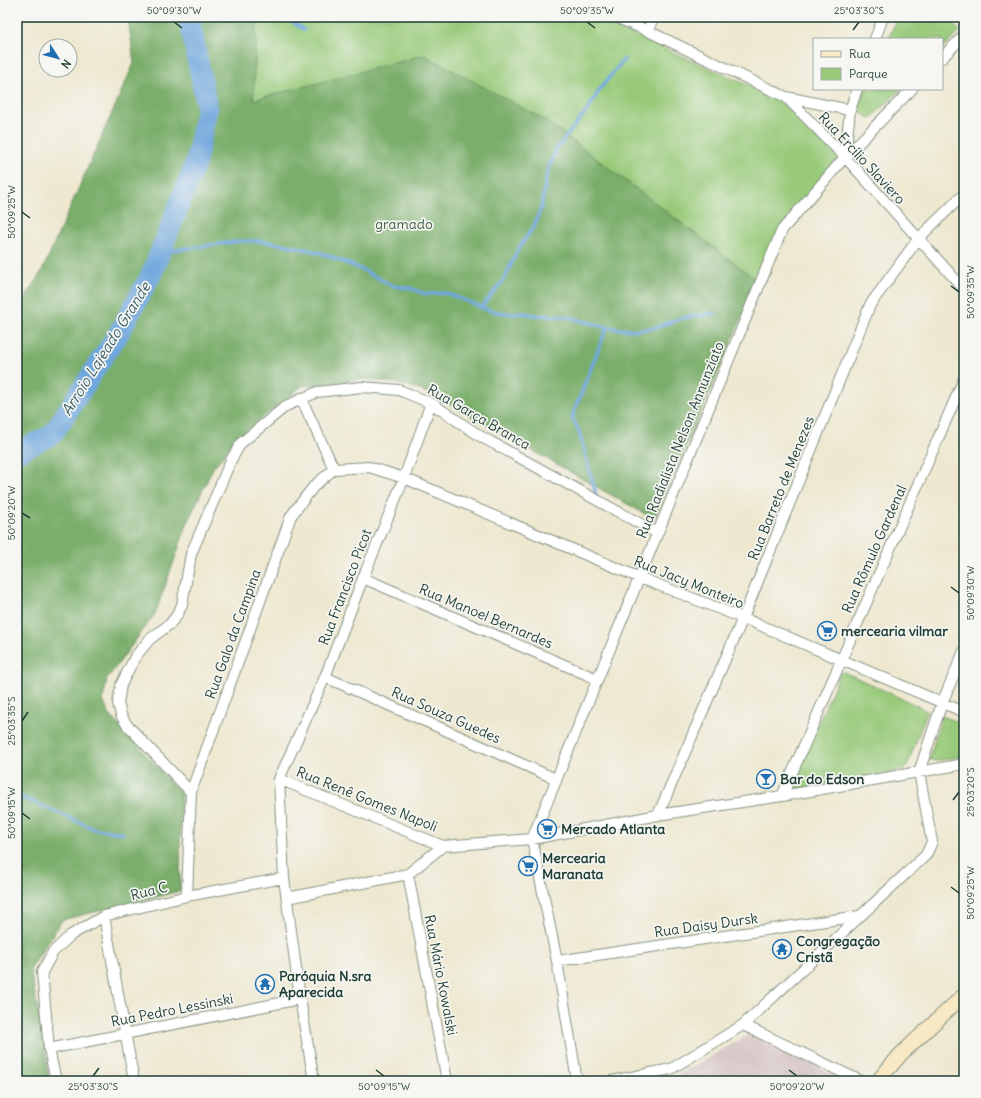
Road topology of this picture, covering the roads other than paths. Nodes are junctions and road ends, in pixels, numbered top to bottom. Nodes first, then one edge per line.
1 (615, 17) edge
2 (653, 17) edge
3 (882, 17) edge
4 (648, 31) junction
5 (964, 35) edge
6 (875, 38) edge
7 (943, 57) edge
8 (857, 90) edge
9 (911, 90) edge
10 (786, 97) junction
11 (850, 110) junction
12 (845, 157) junction
13 (964, 194) edge
14 (918, 239) junction
15 (964, 289) edge
16 (964, 379) edge
17 (300, 398) junction
18 (432, 403) junction
19 (334, 469) junction
20 (404, 478) junction
21 (657, 533) junction
22 (638, 577) junction
23 (363, 578) junction
24 (742, 618) junction
25 (964, 650) edge
26 (841, 660) junction
27 (326, 677) junction
28 (597, 679) junction
29 (942, 703) junction
30 (964, 712) edge
31 (964, 764) edge
32 (919, 772) junction
33 (279, 779) junction
34 (556, 779) junction
35 (191, 792) junction
36 (782, 796) junction
37 (658, 815) junction
38 (532, 839) junction
39 (443, 846) junction
40 (408, 874) junction
41 (284, 878) junction
42 (187, 896) junction
43 (287, 898) junction
44 (104, 916) junction
45 (859, 916) junction
46 (557, 961) junction
47 (964, 995) edge
48 (300, 999) junction
49 (743, 1026) junction
50 (126, 1034) junction
51 (50, 1049) junction
52 (56, 1081) edge
53 (134, 1081) edge
54 (314, 1081) edge
55 (447, 1081) edge
56 (577, 1081) edge
57 (612, 1081) edge
58 (861, 1081) edge
59 (878, 1081) edge

1 - 4 street, Rua Ercílio Slaviero
2 - 4 street
3 - 6 street
4 - 10 street, Rua Ercílio Slaviero
5 - 7 street
8 - 11 street
9 - 12 street, Rua Radialista Nelson Annunziato
10 - 11 street
10 - 12 street, Rua Ercílio Slaviero
11 - 12 street
12 - 14 street, Rua Ercílio Slaviero
12 - 21 street, Rua Radialista Nelson Annunziato
13 - 14 street, Rua Barreto de Menezes
14 - 15 street, Rua Ercílio Slaviero
14 - 24 street, Rua Barreto de Menezes
16 - 26 street, Rua Rômulo Gardenal
17 - 18 street, Rua Garça Branca
17 - 19 street
17 - 35 street, Rua Garça Branca
18 - 20 street, Rua Francisco Picot
18 - 21 street, Rua Garça Branca
19 - 20 street
19 - 35 street, Rua Galo da Campina
20 - 22 street, Rua Jacy Monteiro
20 - 23 street, Rua Francisco Picot
21 - 22 street, Rua Radialista Nelson Annunziato
22 - 24 street, Rua Jacy Monteiro
22 - 28 street, Rua Radialista Nelson Annunziato
23 - 27 street, Rua Francisco Picot
23 - 28 street, Rua Manoel Bernardes
24 - 26 street, Rua Jacy Monteiro
24 - 37 street, Rua Barreto de Menezes
25 - 29 street
26 - 29 street, Rua Jacy Monteiro
26 - 36 street, Rua Rômulo Gardenal
27 - 33 street, Rua Francisco Picot
27 - 34 street, Rua Souza Guedes
28 - 34 street, Rua Radialista Nelson Annunziato
29 - 30 street, Rua Jacy Monteiro
29 - 32 street
31 - 32 street, Rua Renê Gomes Napoli
32 - 36 street, Rua Renê Gomes Napoli
32 - 45 street
33 - 39 street, Rua Renê Gomes Napoli
33 - 41 street
34 - 38 street, Rua Radialista Nelson Annunziato
35 - 42 street, Rua Galo da Campina
36 - 37 street, Rua Renê Gomes Napoli
37 - 38 street, Rua Renê Gomes Napoli
38 - 39 street, Rua Renê Gomes Napoli
38 - 46 street
39 - 40 street, Rua Renê Gomes Napoli
40 - 43 street, Rua Renê Gomes Napoli
40 - 55 street, Rua Mário Kowalski
41 - 42 street, Rua C
41 - 43 street
42 - 44 street, Rua C
43 - 48 street
44 - 50 street
44 - 51 street, Rua C
45 - 46 street, Rua Daisy Dursk
45 - 49 street
46 - 56 street
47 - 59 main road
48 - 50 street, Rua Pedro Lessinski
48 - 54 street
49 - 57 street
49 - 58 street
50 - 51 street, Rua Pedro Lessinski
50 - 53 street
51 - 52 street

